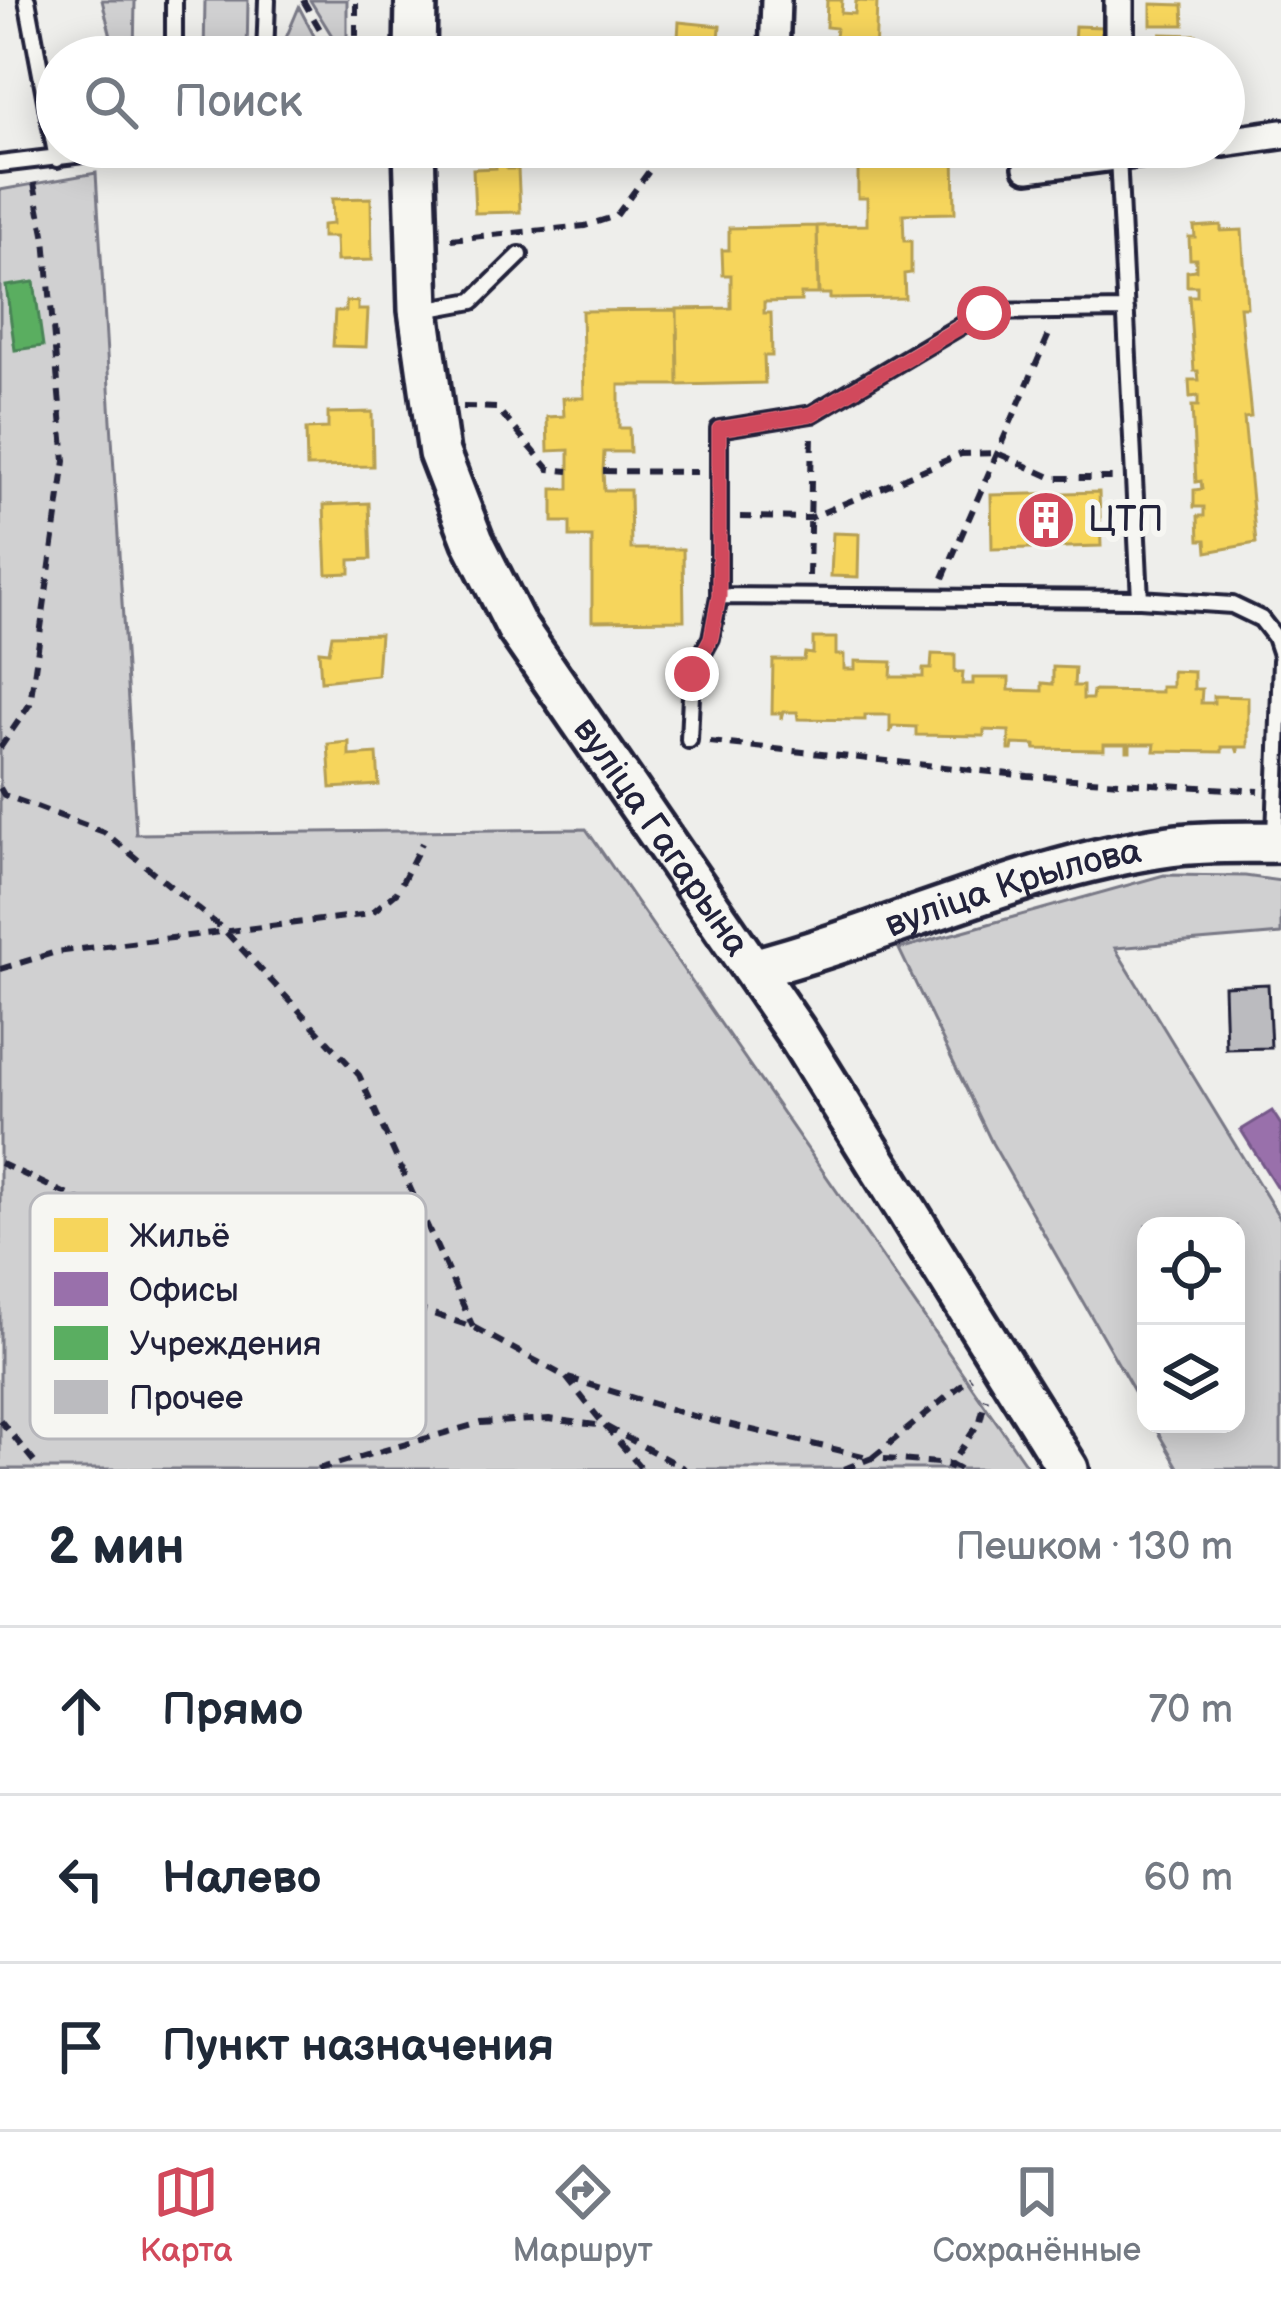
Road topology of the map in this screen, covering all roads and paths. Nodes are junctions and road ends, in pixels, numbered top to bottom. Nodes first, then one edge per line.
1 (27, 0) edge
2 (175, 0) edge
3 (267, 0) edge
4 (303, 0) edge
5 (356, 0) edge
6 (416, 0) edge
7 (776, 0) edge
8 (1119, 0) edge
9 (174, 36) edge
10 (266, 36) edge
11 (324, 36) edge
12 (356, 36) edge
13 (415, 36) edge
14 (775, 36) edge
15 (1119, 36) edge
16 (36, 48) edge
17 (1281, 134) edge
18 (1245, 139) edge
19 (36, 162) edge
20 (31, 163) junction
21 (0, 164) edge
22 (415, 168) edge
23 (651, 168) edge
24 (1119, 168) edge
25 (437, 240) dead end
26 (520, 255) dead end
27 (419, 310) junction
28 (1126, 310) junction
29 (1059, 311) junction
30 (452, 407) dead end
31 (812, 414) junction
32 (997, 453) junction
33 (569, 471) dead end
34 (604, 471) dead end
35 (718, 472) junction
36 (1134, 478) junction
37 (719, 516) junction
38 (810, 518) junction
39 (719, 596) junction
40 (808, 597) junction
41 (934, 598) junction
42 (1140, 599) junction
43 (1281, 658) edge
44 (689, 740) joint
45 (0, 748) edge
46 (2, 792) edge
47 (1277, 792) junction
48 (1278, 842) edge
49 (422, 844) dead end
50 (224, 930) junction
51 (753, 969) junction
52 (0, 970) edge
53 (0, 1163) edge
54 (64, 1193) edge
55 (411, 1193) edge
56 (426, 1225) edge
57 (426, 1313) edge
58 (472, 1328) junction
59 (998, 1357) junction
60 (566, 1377) junction
61 (0, 1420) edge
62 (605, 1426) junction
63 (872, 1458) junction
64 (352, 1465) edge
65 (950, 1467) edge
66 (40, 1469) edge
67 (318, 1469) edge
68 (642, 1469) edge
69 (685, 1469) edge
70 (844, 1469) edge
71 (960, 1469) edge
72 (1068, 1469) edge

1 - 16 lane
2 - 9 lane
3 - 10 lane
4 - 11 path
5 - 12 path
6 - 13 main road
7 - 14 street
8 - 15 street
17 - 18 street
19 - 20 lane
20 - 21 lane
20 - 45 path
22 - 27 main road, вуліца Гагарына
23 - 25 path
24 - 28 lane
26 - 27 lane
27 - 51 main road, вуліца Гагарына
28 - 29 lane
28 - 36 lane
29 - 31 lane
29 - 32 path
30 - 33 path
31 - 35 lane
31 - 38 path
32 - 36 path
32 - 38 path
32 - 41 path
34 - 35 path
35 - 37 lane
36 - 42 lane
37 - 38 path
37 - 39 lane
38 - 40 path
39 - 40 lane
39 - 44 lane
40 - 41 lane
41 - 42 lane
42 - 43 lane
43 - 47 lane
44 - 47 path
46 - 50 path
47 - 48 lane
48 - 51 main road, вуліца Крылова
49 - 50 path
50 - 52 path
50 - 55 path
51 - 59 main road, вуліца Гагарына
53 - 54 path
56 - 58 path
57 - 58 path
58 - 60 path
59 - 63 path
59 - 65 path
59 - 72 main road, вуліца Гагарына
60 - 62 path
60 - 63 path
61 - 66 path
62 - 64 path
62 - 68 path
62 - 69 path
63 - 65 path
63 - 70 path
64 - 67 path
65 - 71 path

